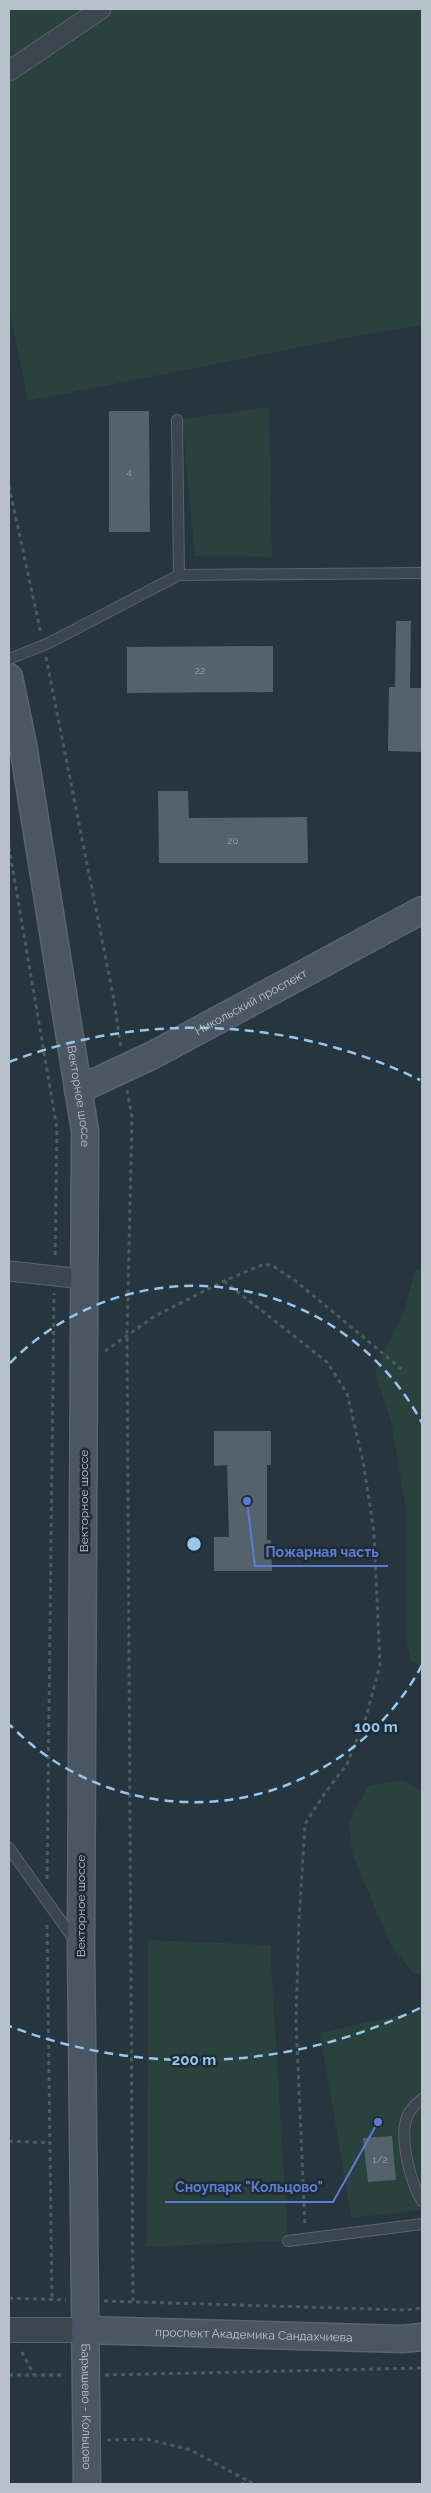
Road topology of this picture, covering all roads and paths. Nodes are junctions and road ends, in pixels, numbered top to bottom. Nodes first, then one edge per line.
1 (101, 9) edge
2 (9, 71) edge
3 (177, 420) dead end
4 (9, 486) edge
5 (422, 574) edge
6 (180, 575) junction
7 (44, 645) junction
8 (9, 659) edge
9 (9, 677) edge
10 (9, 847) edge
11 (422, 910) edge
12 (124, 1070) junction
13 (78, 1090) junction
14 (9, 1271) edge
15 (54, 1276) junction
16 (84, 1279) junction
17 (224, 1281) junction
18 (127, 1336) junction
19 (84, 1365) junction
20 (405, 1372) dead end
21 (9, 1848) edge
22 (47, 1903) junction
23 (81, 1949) junction
24 (422, 2099) edge
25 (9, 2142) edge
26 (50, 2143) junction
27 (422, 2201) edge
28 (422, 2224) edge
29 (306, 2238) junction
30 (288, 2241) dead end
31 (9, 2298) edge
32 (52, 2300) junction
33 (85, 2301) junction
34 (134, 2301) junction
35 (422, 2308) edge
36 (9, 2330) edge
37 (85, 2330) junction
38 (422, 2337) edge
39 (16, 2352) dead end
40 (422, 2368) edge
41 (9, 2375) edge
42 (34, 2375) junction
43 (84, 2375) junction
44 (86, 2441) junction
45 (252, 2483) edge
46 (86, 2484) edge
47 (241, 2484) edge

1 - 2 street
3 - 6 lane
4 - 7 path
5 - 6 lane
6 - 7 lane
7 - 8 lane
7 - 12 path
9 - 13 main road, Векторное шоссе
10 - 15 path
11 - 12 main road, Никольский проспект
12 - 13 main road, Никольский проспект
12 - 18 path
13 - 16 main road, Векторное шоссе
14 - 15 street
15 - 16 street
15 - 22 path
16 - 19 main road, Векторное шоссе
17 - 18 path
17 - 20 path
17 - 29 path
18 - 19 path
18 - 34 path
19 - 23 main road, Векторное шоссе
21 - 22 lane
22 - 23 lane
22 - 26 path
23 - 33 main road, Векторное шоссе
24 - 27 lane
25 - 26 path
26 - 32 path
28 - 29 lane
29 - 30 lane
31 - 32 path
32 - 33 path
33 - 34 path
33 - 37 main road, Векторное шоссе
34 - 35 path
36 - 37 street
37 - 38 main road, проспект Академика Сандахчиева
37 - 43 main road, Барышево - Кольцово
39 - 42 path
40 - 43 path
41 - 42 path
42 - 43 path
43 - 44 main road, Барышево - Кольцово
44 - 45 path
44 - 46 main road, Барышево - Кольцово
45 - 47 path

